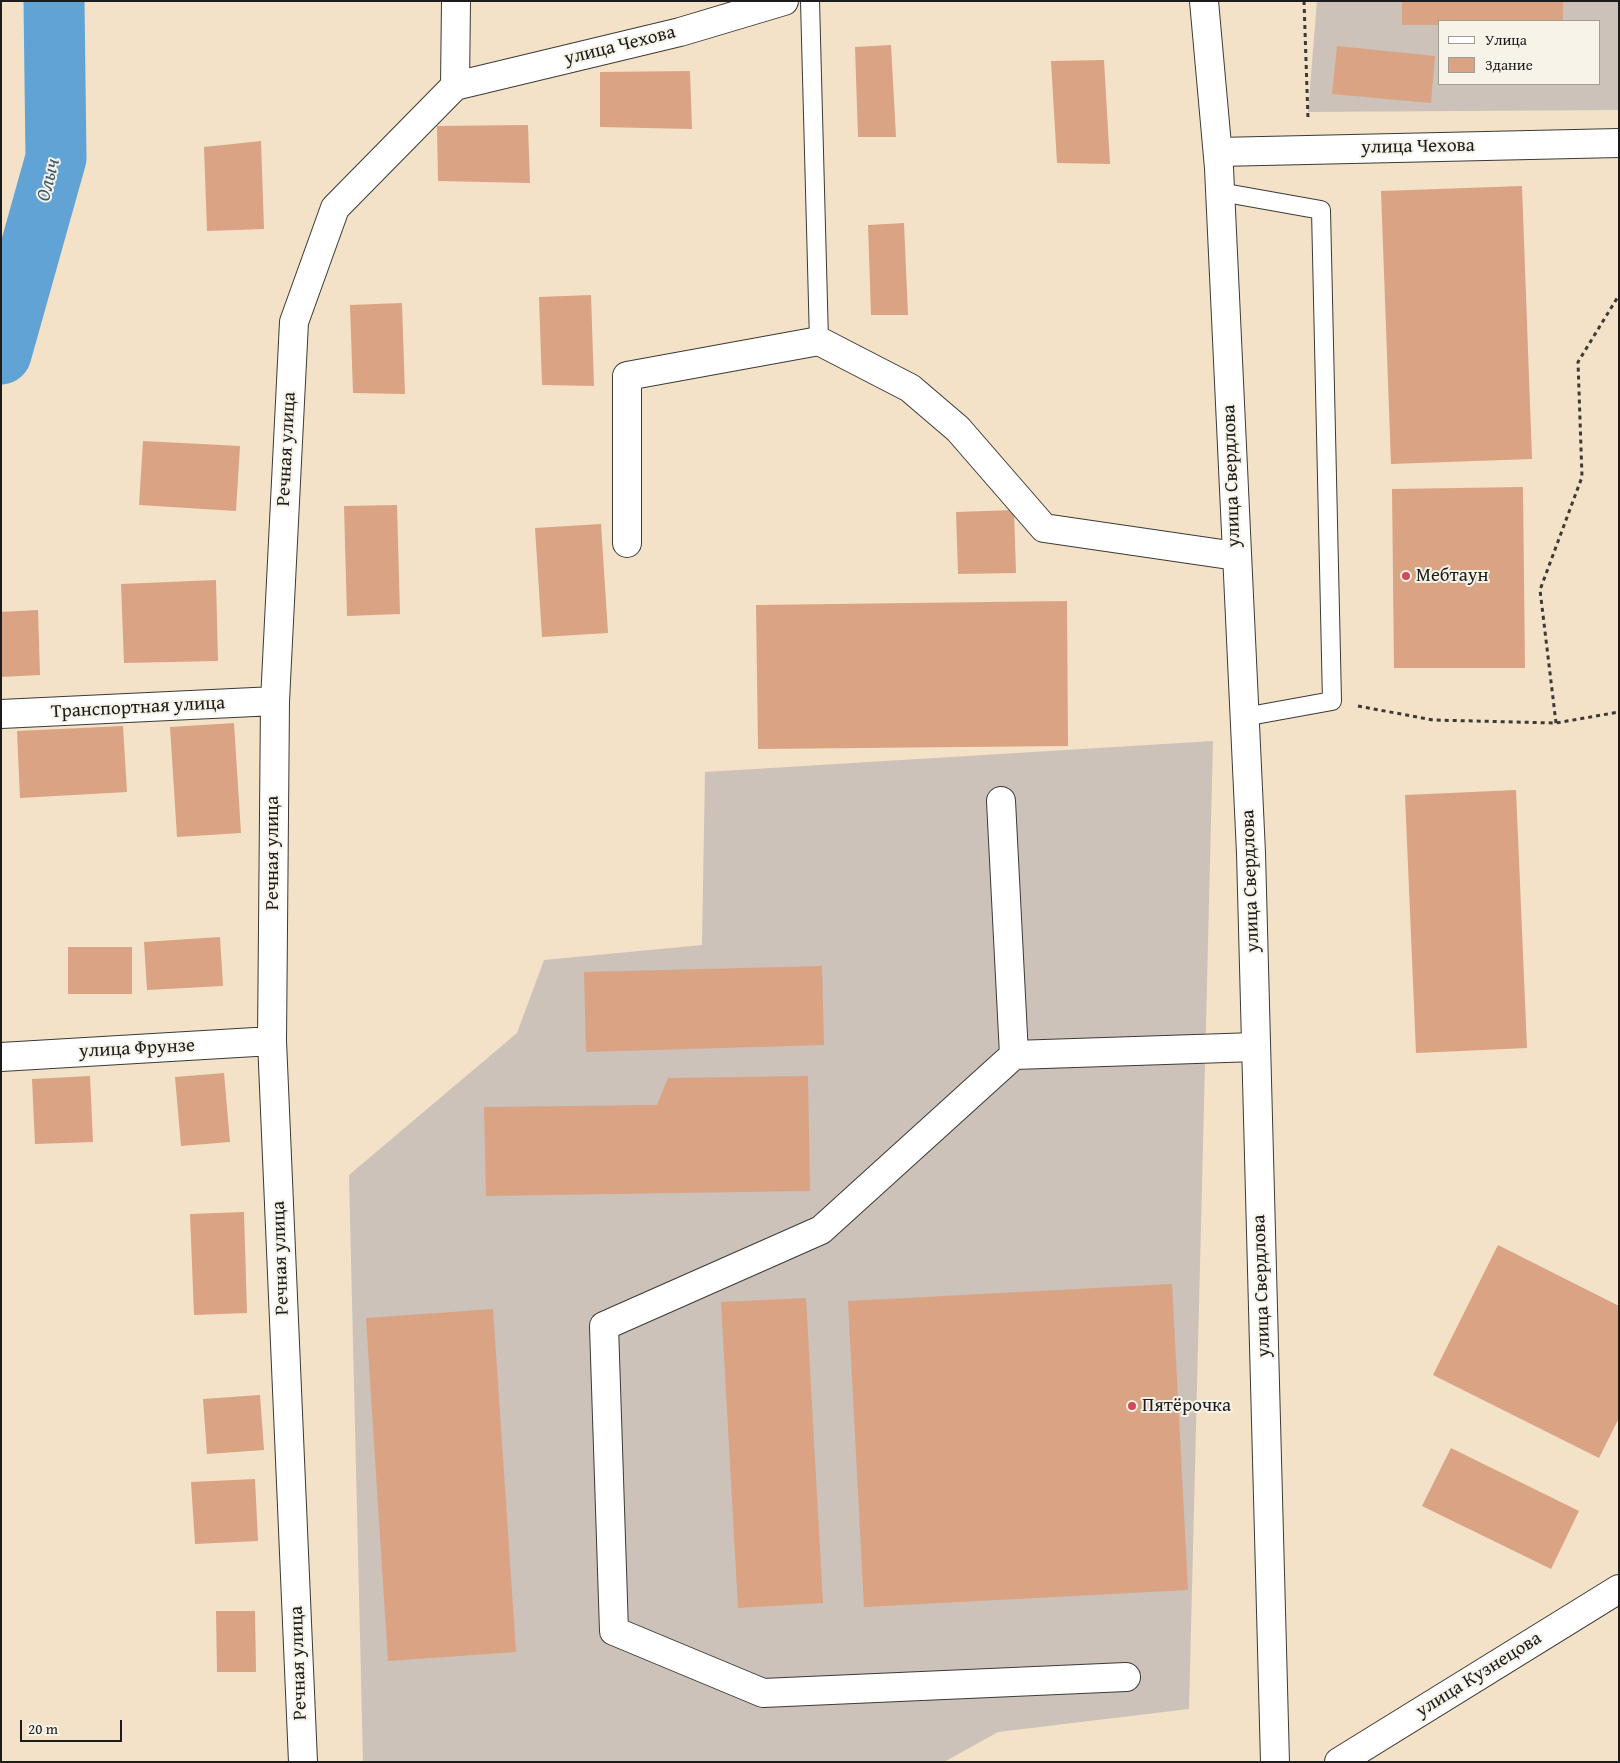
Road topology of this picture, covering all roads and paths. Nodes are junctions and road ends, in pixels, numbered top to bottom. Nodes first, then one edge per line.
1 (456, 1) edge
2 (784, 1) edge
3 (810, 1) edge
4 (1204, 1) edge
5 (1304, 1) edge
6 (456, 86) junction
7 (1619, 143) edge
8 (1310, 150) junction
9 (1218, 152) junction
10 (1220, 192) junction
11 (1619, 295) edge
12 (819, 341) junction
13 (627, 543) dead end
14 (1236, 556) junction
15 (275, 701) junction
16 (1332, 701) junction
17 (1619, 712) edge
18 (1, 714) edge
19 (1244, 717) junction
20 (1556, 723) junction
21 (1002, 801) dead end
22 (272, 1041) junction
23 (1256, 1047) junction
24 (1014, 1055) junction
25 (1, 1057) edge
26 (1619, 1589) edge
27 (1126, 1677) dead end
28 (303, 1762) edge
29 (1275, 1762) edge
30 (1339, 1762) edge

1 - 6 street
2 - 6 street, улица Чехова
3 - 12 lane
4 - 9 street, улица Свердлова
5 - 8 path
6 - 15 street, Речная улица
7 - 8 street, улица Чехова
8 - 9 street, улица Чехова
9 - 10 street, улица Свердлова
10 - 14 street, улица Свердлова
10 - 16 lane
11 - 20 path
12 - 13 street
12 - 14 street
14 - 19 street, улица Свердлова
15 - 18 street, Транспортная улица
15 - 22 street, Речная улица
16 - 19 lane
16 - 20 path
17 - 20 path
19 - 23 street, улица Свердлова
21 - 24 street
22 - 25 street, улица Фрунзе
22 - 28 street, Речная улица
23 - 24 street
23 - 29 street, улица Свердлова
24 - 27 street
26 - 30 street, улица Кузнецова

